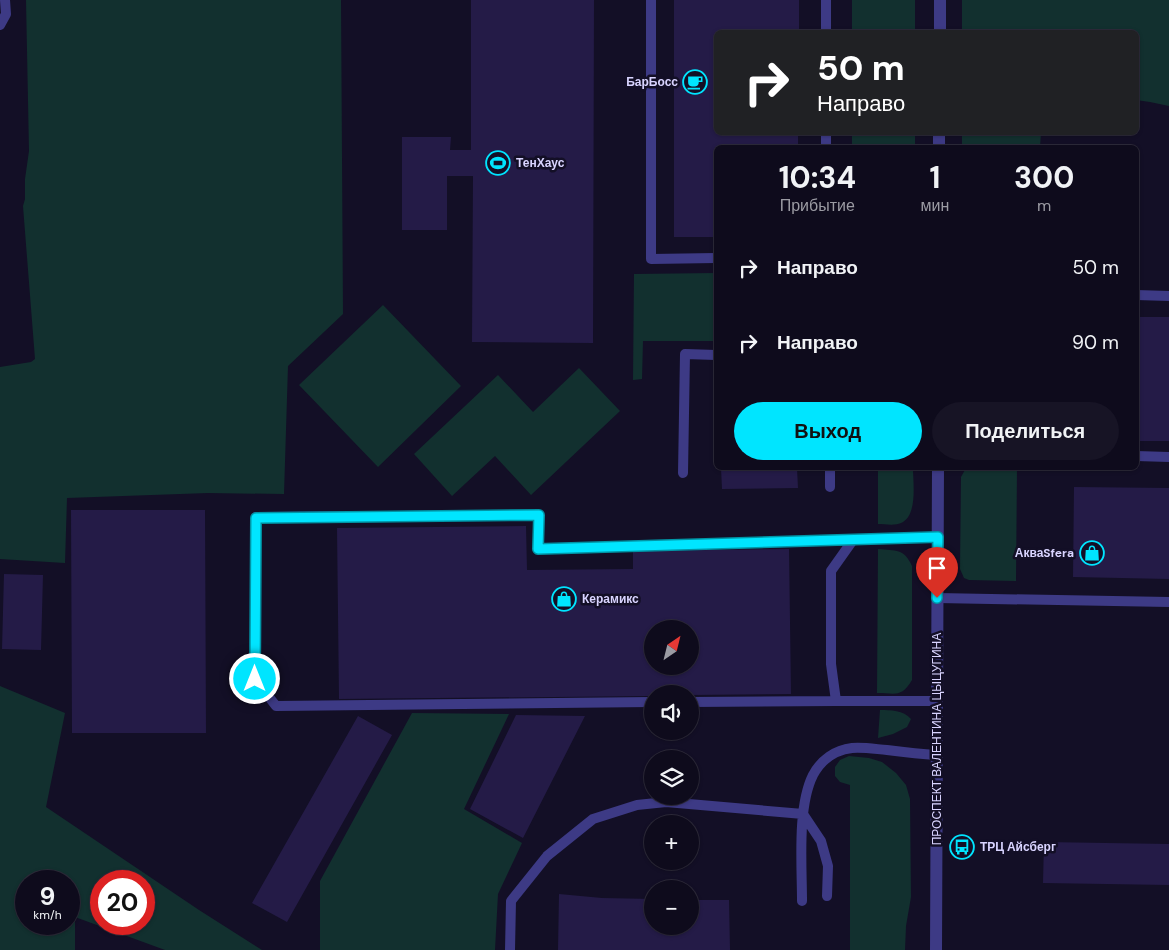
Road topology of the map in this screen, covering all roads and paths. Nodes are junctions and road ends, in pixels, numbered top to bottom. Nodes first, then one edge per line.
1 (5, 0) edge
2 (651, 0) edge
3 (826, 0) edge
4 (940, 0) edge
5 (0, 25) edge
6 (826, 30) edge
7 (940, 30) edge
8 (714, 258) edge
9 (1139, 295) edge
10 (1169, 296) edge
11 (714, 355) edge
12 (1139, 456) edge
13 (1169, 457) edge
14 (830, 470) edge
15 (938, 470) edge
16 (683, 473) dead end
17 (830, 487) dead end
18 (938, 537) junction
19 (852, 540) junction
20 (937, 598) junction
21 (1169, 602) edge
22 (836, 701) junction
23 (936, 701) junction
24 (644, 702) edge
25 (699, 702) edge
26 (936, 755) junction
27 (803, 814) junction
28 (827, 896) dead end
29 (802, 901) dead end
30 (510, 950) edge
31 (936, 950) edge

1 - 5 lane
2 - 8 lane
3 - 6 lane
4 - 7 street
9 - 10 lane
11 - 16 lane
12 - 13 lane
14 - 17 lane
15 - 18 street, ПРОСПЕКТ ВАЛЕНТИНА ЦЫЦУГИНА
18 - 19 lane
18 - 20 street, ПРОСПЕКТ ВАЛЕНТИНА ЦЫЦУГИНА
19 - 22 lane
19 - 24 lane
20 - 21 lane
20 - 23 street, ПРОСПЕКТ ВАЛЕНТИНА ЦЫЦУГИНА
22 - 23 lane
22 - 25 lane
23 - 26 street, ПРОСПЕКТ ВАЛЕНТИНА ЦЫЦУГИНА
26 - 27 lane
26 - 31 street, ПРОСПЕКТ ВАЛЕНТИНА ЦЫЦУГИНА
27 - 28 lane
27 - 29 lane
27 - 30 lane

